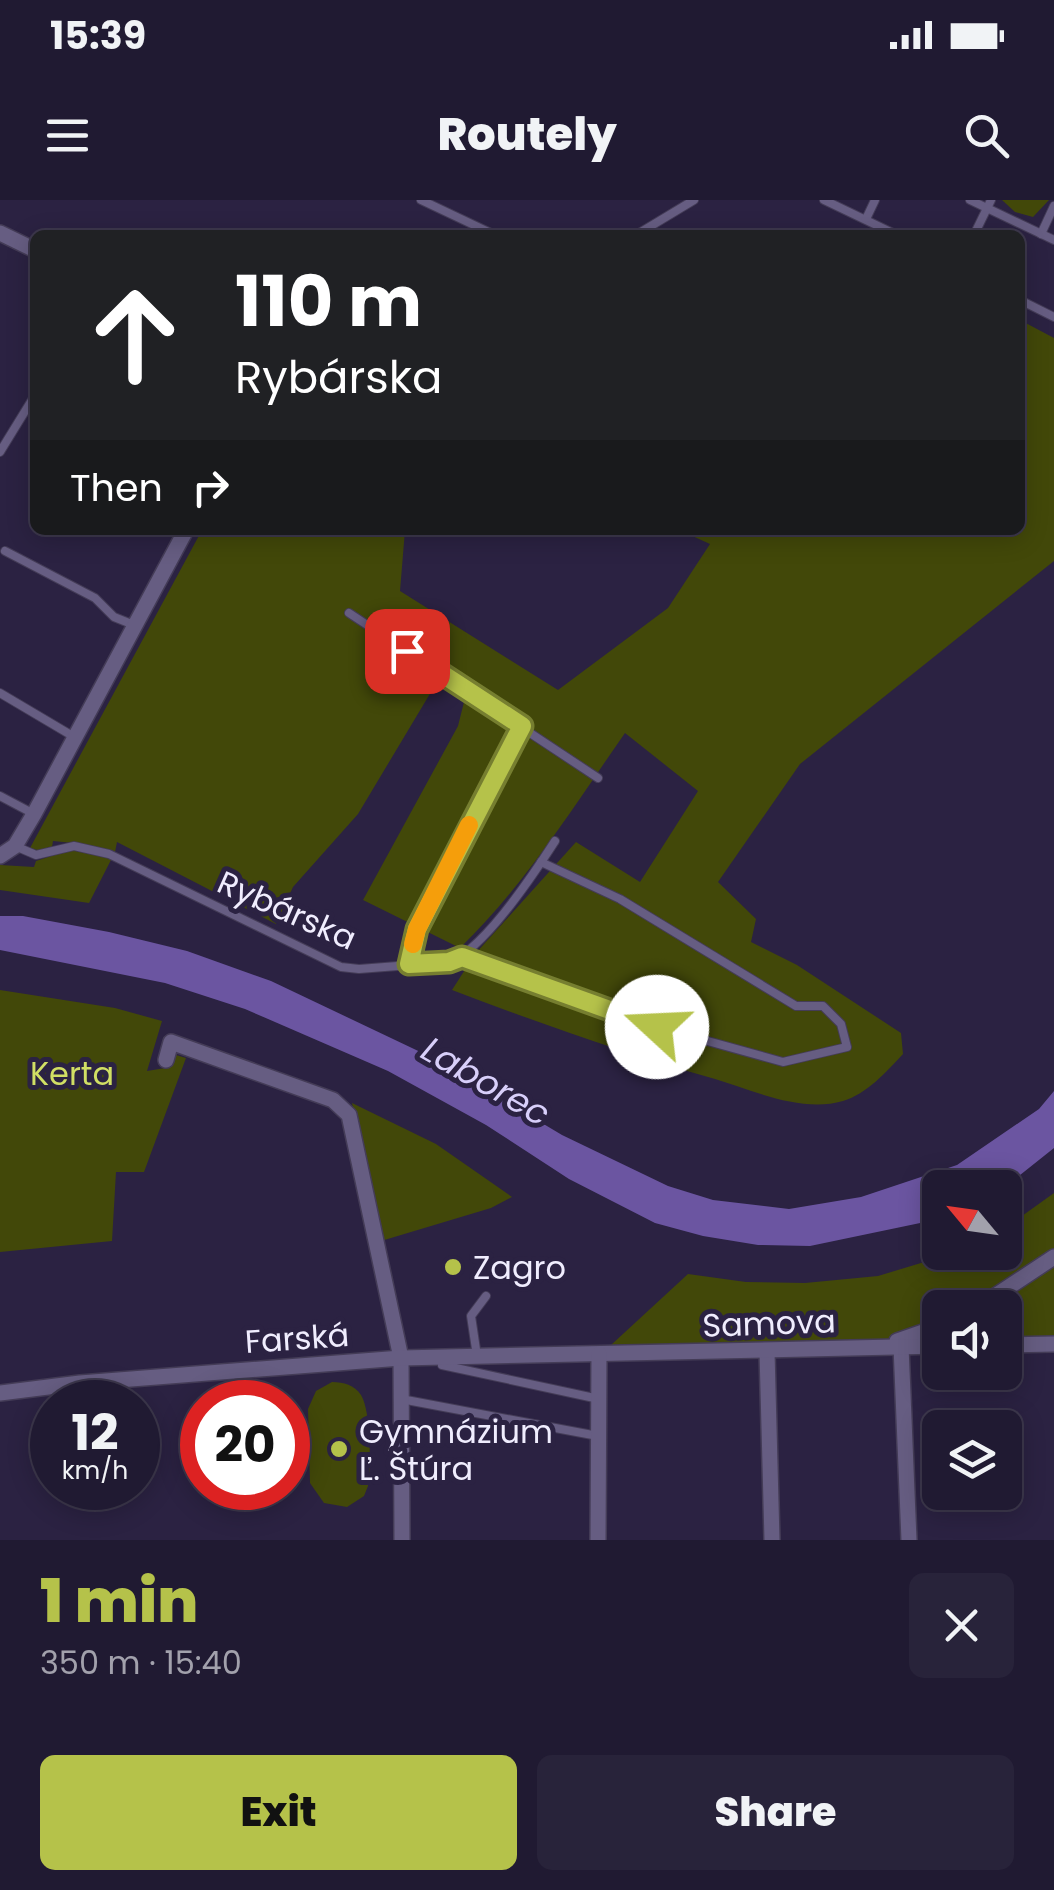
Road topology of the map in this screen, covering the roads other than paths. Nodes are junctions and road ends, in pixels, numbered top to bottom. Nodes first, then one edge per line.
1 (421, 200) edge
2 (694, 200) edge
3 (824, 200) edge
4 (876, 200) edge
5 (970, 200) edge
6 (988, 204) edge
7 (1054, 206) edge
8 (866, 219) junction
9 (484, 230) edge
10 (644, 230) edge
11 (888, 230) edge
12 (976, 230) edge
13 (0, 233) edge
14 (1041, 234) junction
15 (1054, 240) edge
16 (30, 248) edge
17 (1025, 302) edge
18 (1054, 317) edge
19 (30, 403) edge
20 (0, 452) edge
21 (183, 535) edge
22 (6, 551) dead end
23 (349, 614) dead end
24 (134, 625) junction
25 (0, 693) edge
26 (522, 726) junction
27 (76, 738) junction
28 (598, 778) dead end
29 (0, 796) edge
30 (34, 814) junction
31 (555, 841) dead end
32 (15, 846) junction
33 (0, 856) edge
34 (542, 862) junction
35 (462, 957) junction
36 (409, 964) junction
37 (166, 1060) dead end
38 (1054, 1257) edge
39 (1004, 1290) edge
40 (486, 1296) dead end
41 (922, 1332) edge
42 (1022, 1344) edge
43 (1054, 1344) edge
44 (901, 1346) junction
45 (922, 1346) edge
46 (879, 1347) junction
47 (767, 1352) junction
48 (599, 1354) junction
49 (477, 1357) junction
50 (401, 1358) junction
51 (442, 1365) dead end
52 (0, 1393) edge
53 (401, 1399) junction
54 (599, 1399) junction
55 (599, 1436) junction
56 (402, 1540) edge
57 (598, 1540) edge
58 (772, 1540) edge
59 (909, 1540) edge

1 - 9 lane
2 - 10 lane
3 - 8 lane
4 - 8 lane
5 - 6 lane
6 - 12 lane
6 - 14 lane
7 - 14 lane
8 - 11 lane
13 - 16 street
14 - 15 lane
17 - 18 lane
19 - 20 lane
21 - 24 street
22 - 24 lane
23 - 26 lane
24 - 27 street
25 - 27 lane
26 - 28 lane
26 - 36 lane
27 - 30 street
29 - 30 lane
30 - 32 street
31 - 34 lane
32 - 33 street
32 - 36 lane, Rybárska
34 - 35 lane
34 - 35 lane
35 - 36 lane, Rybárska
37 - 50 street
38 - 39 street
40 - 49 lane
41 - 46 street
42 - 43 street
44 - 45 street, Samova
44 - 46 street, Samova
44 - 59 street
46 - 47 street, Samova
47 - 48 street, Samova
47 - 58 street
48 - 49 street, Farská
48 - 54 street
49 - 50 street, Farská
50 - 52 street, Farská
50 - 53 street
51 - 54 lane
53 - 55 lane
53 - 56 street
54 - 55 street
55 - 57 street

